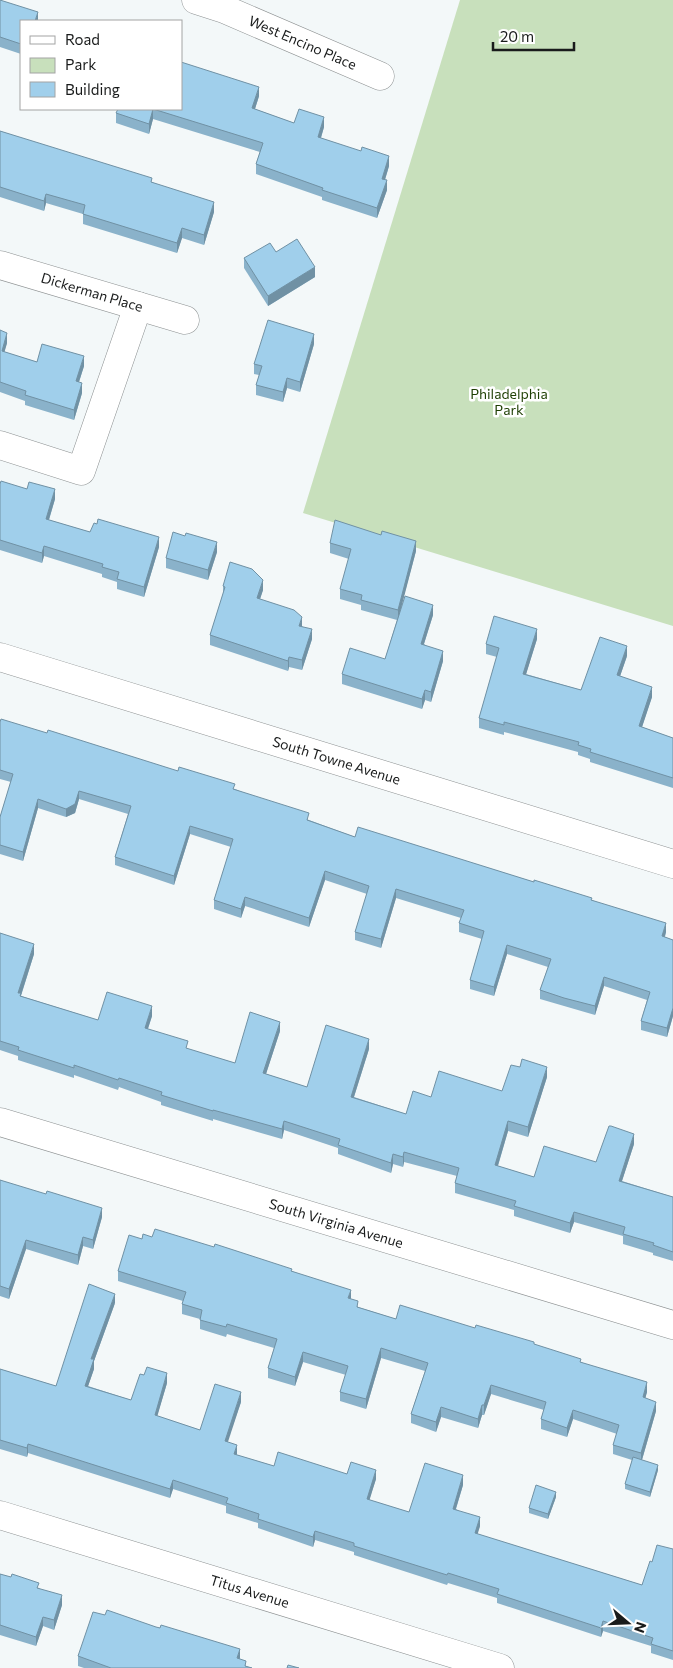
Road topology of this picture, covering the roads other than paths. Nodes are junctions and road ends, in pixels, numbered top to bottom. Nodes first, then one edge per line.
1 (196, 0) edge
2 (380, 76) dead end
3 (0, 264) edge
4 (138, 306) junction
5 (185, 320) dead end
6 (0, 445) edge
7 (0, 657) edge
8 (673, 864) edge
9 (0, 1122) edge
10 (673, 1326) edge
11 (0, 1514) edge
12 (500, 1668) edge

1 - 2 street, West Encino Place
3 - 4 street, Dickerman Place
4 - 5 street, Dickerman Place
4 - 6 street
7 - 8 street, South Towne Avenue
9 - 10 street, South Virginia Avenue
11 - 12 street, Titus Avenue

